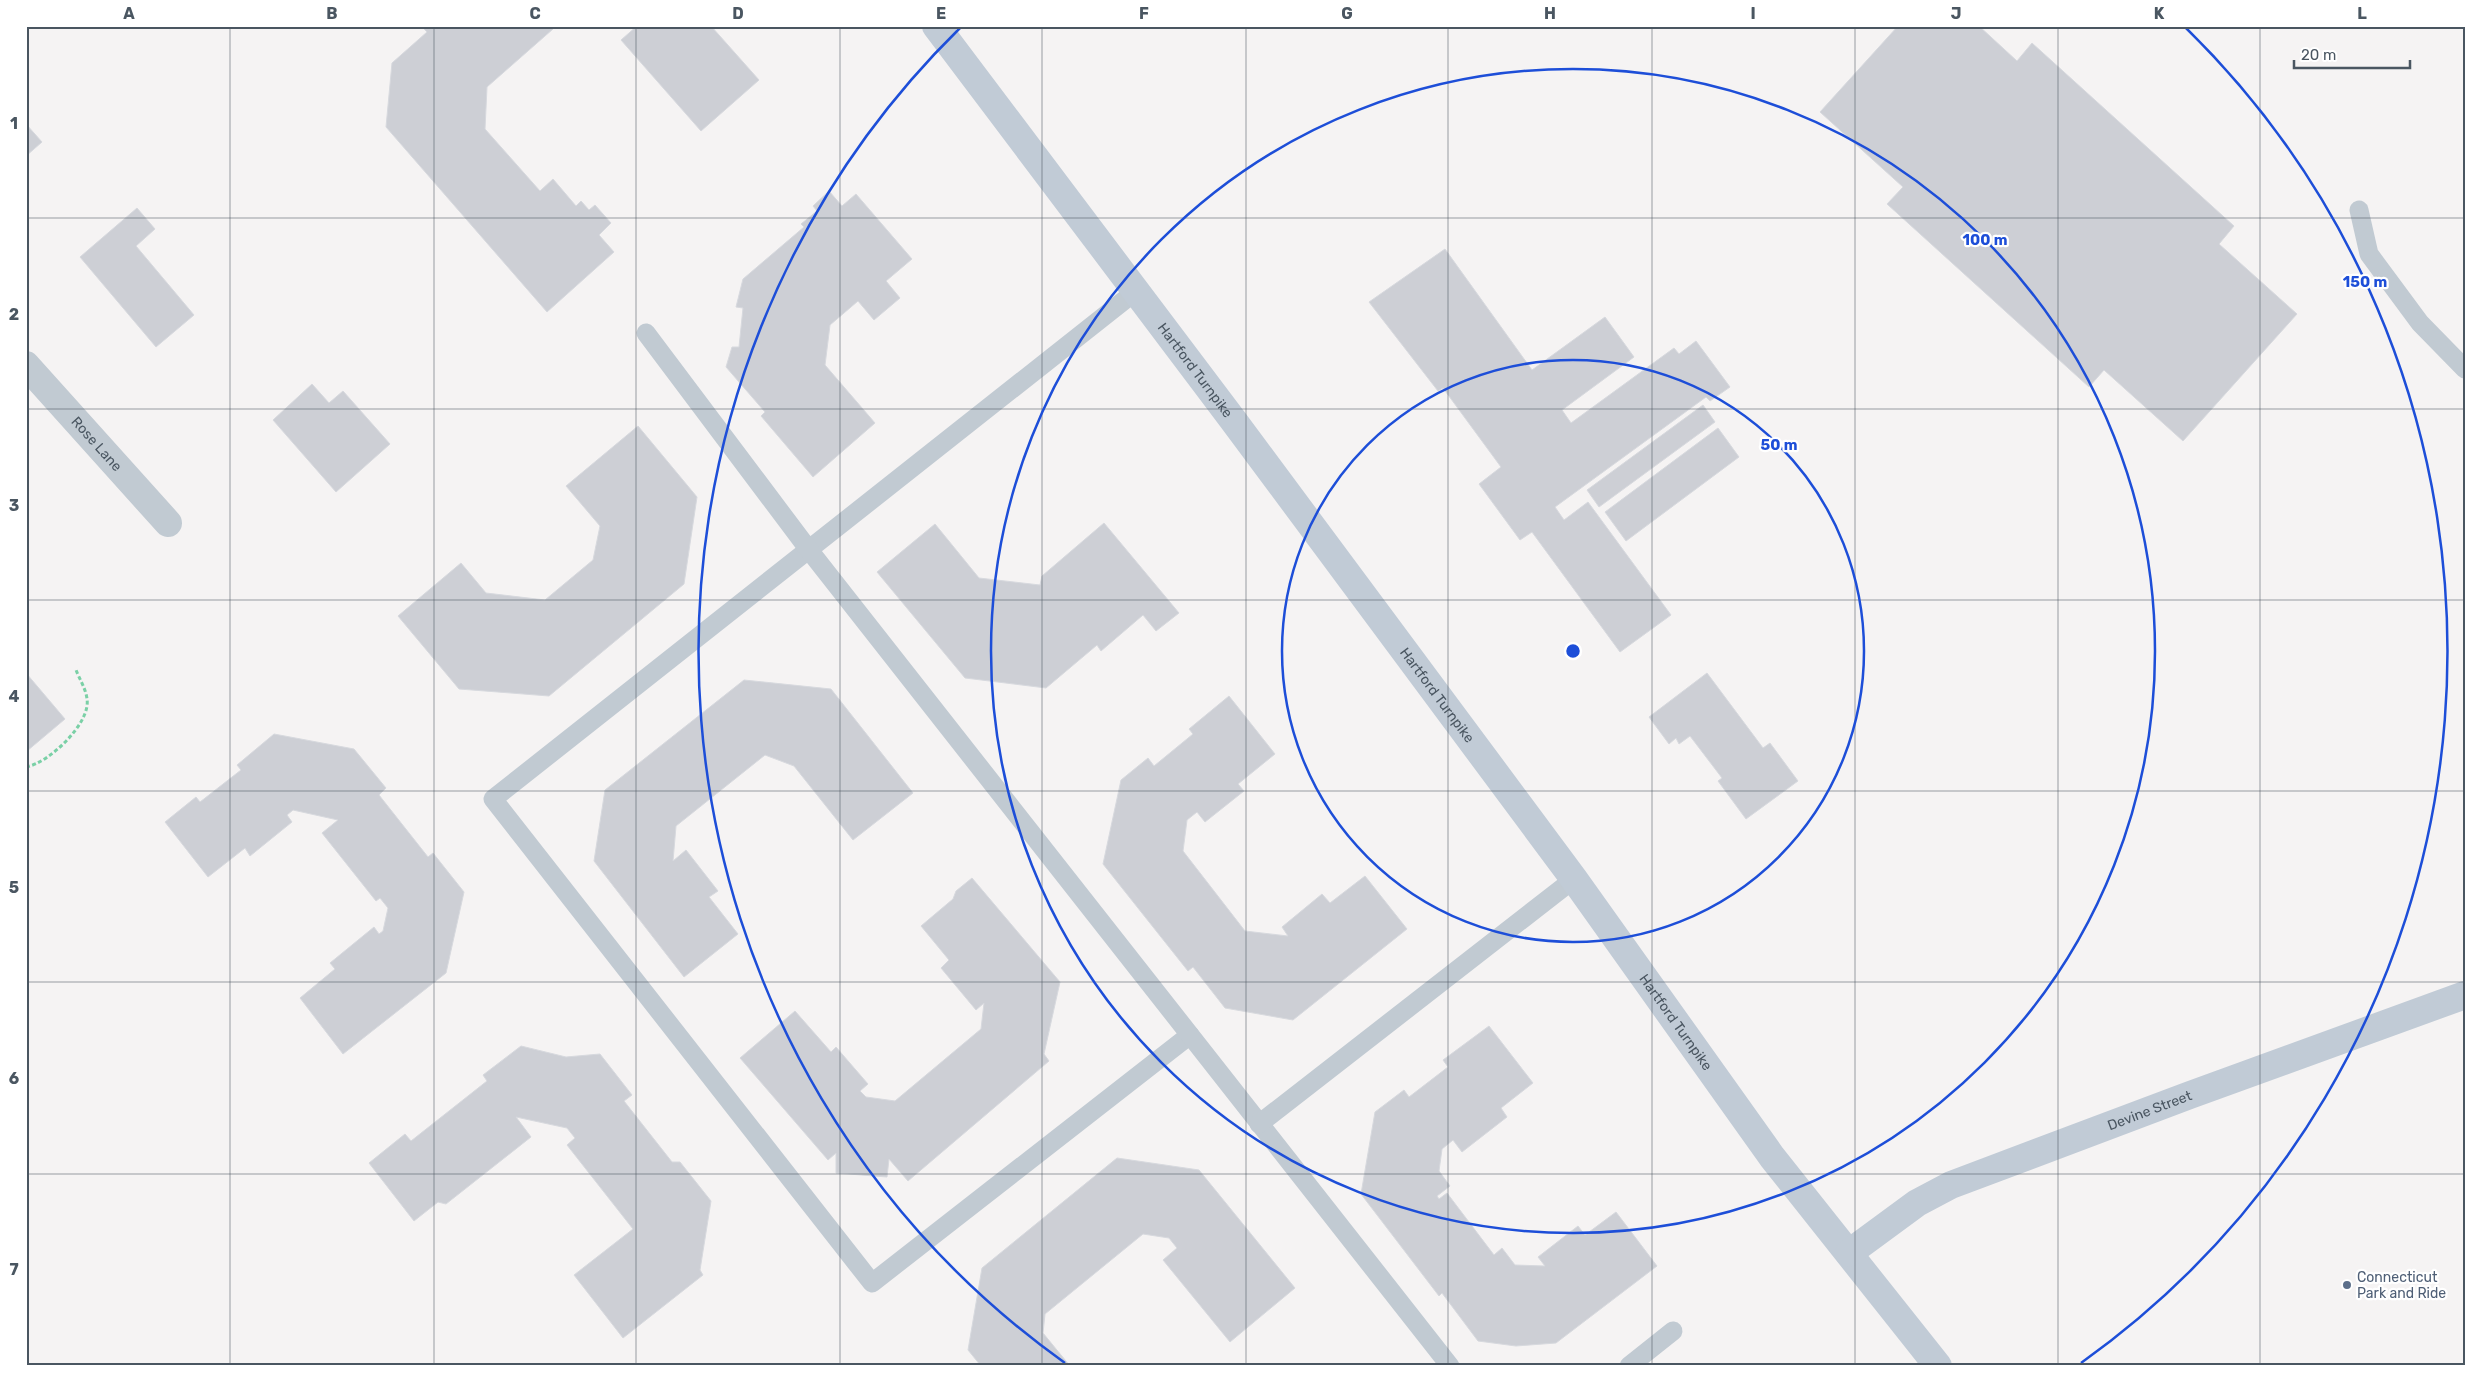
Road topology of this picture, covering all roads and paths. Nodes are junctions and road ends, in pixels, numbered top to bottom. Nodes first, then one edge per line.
1 (936, 26) edge
2 (2359, 210) dead end
3 (1136, 291) junction
4 (646, 333) dead end
5 (26, 365) edge
6 (2465, 369) edge
7 (168, 523) dead end
8 (810, 550) junction
9 (76, 670) dead end
10 (26, 767) edge
11 (1574, 879) junction
12 (2465, 995) edge
13 (1190, 1035) junction
14 (1259, 1124) junction
15 (1849, 1253) junction
16 (1673, 1331) dead end
17 (1450, 1366) edge
18 (1629, 1366) edge
19 (1938, 1366) edge

1 - 3 main road, Hartford Turnpike
2 - 6 lane
3 - 8 lane
3 - 11 main road, Hartford Turnpike
4 - 8 lane
5 - 7 street, Rose Lane
8 - 13 lane
8 - 13 lane
9 - 10 path
11 - 14 lane
11 - 15 main road, Hartford Turnpike
12 - 15 main road, Devine Street
13 - 14 lane
14 - 17 lane
15 - 19 main road, Hartford Turnpike
16 - 18 lane

